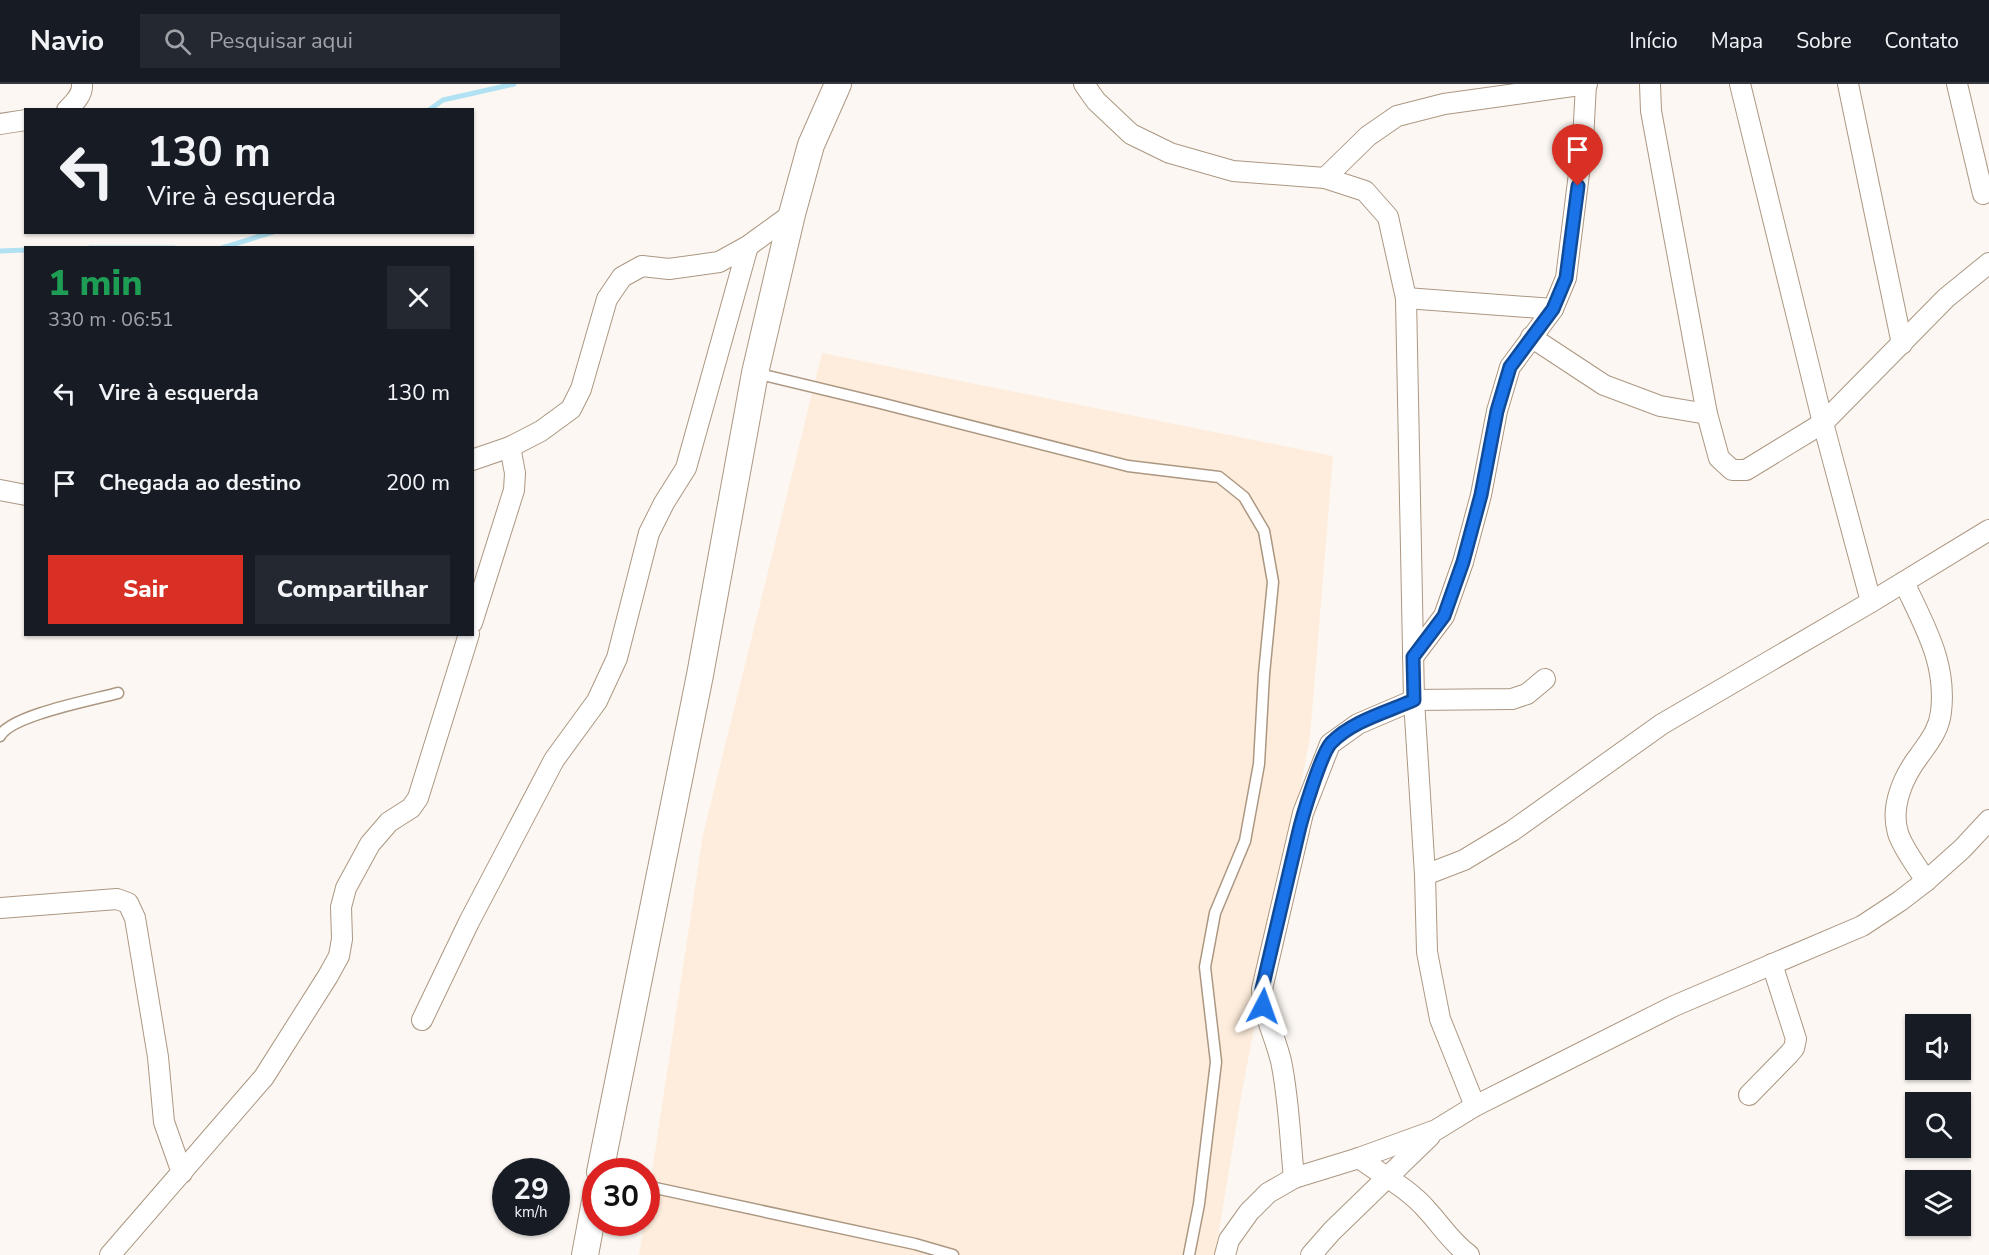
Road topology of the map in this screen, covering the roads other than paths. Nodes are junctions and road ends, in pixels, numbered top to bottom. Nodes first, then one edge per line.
1 (82, 84) edge
2 (838, 84) edge
3 (1084, 84) edge
4 (1587, 84) edge
5 (1650, 84) edge
6 (1740, 84) edge
7 (1848, 84) edge
8 (1957, 84) edge
9 (69, 108) edge
10 (24, 120) edge
11 (0, 124) edge
12 (1325, 178) junction
13 (1983, 194) dead end
14 (792, 214) junction
15 (748, 246) junction
16 (1989, 263) edge
17 (1406, 298) junction
18 (1553, 309) junction
19 (1531, 337) junction
20 (1902, 344) junction
21 (755, 373) junction
22 (1707, 414) junction
23 (1823, 423) junction
24 (510, 447) junction
25 (474, 459) edge
26 (0, 490) edge
27 (24, 495) edge
28 (1989, 530) edge
29 (1904, 582) junction
30 (1871, 602) junction
31 (474, 616) edge
32 (468, 636) edge
33 (1413, 657) junction
34 (1545, 679) dead end
35 (118, 693) dead end
36 (1414, 700) junction
37 (0, 736) edge
38 (1989, 820) edge
39 (1425, 875) junction
40 (1926, 881) junction
41 (0, 908) edge
42 (1772, 964) junction
43 (422, 1020) dead end
44 (1749, 1095) dead end
45 (1476, 1106) junction
46 (1436, 1130) junction
47 (603, 1158) edge
48 (1359, 1158) junction
49 (182, 1173) junction
50 (1294, 1178) junction
51 (1388, 1178) junction
52 (660, 1189) edge
53 (589, 1236) edge
54 (110, 1255) edge
55 (585, 1255) edge
56 (953, 1255) edge
57 (1189, 1255) edge
58 (1225, 1255) edge
59 (1311, 1255) edge
60 (1469, 1255) edge

1 - 9 street
2 - 14 street
3 - 12 street
4 - 12 street
4 - 18 street
5 - 22 street
6 - 23 street
7 - 20 street
8 - 13 street
10 - 11 street
12 - 17 street
14 - 15 street
14 - 21 street
15 - 24 street
15 - 43 street
16 - 20 street
17 - 18 street
17 - 33 street
18 - 19 street
19 - 22 street
19 - 33 street
20 - 23 street
21 - 47 street
21 - 57 lane
22 - 23 street
23 - 30 street
24 - 25 street
24 - 31 street
26 - 27 street
28 - 29 street
29 - 30 street
29 - 40 street
30 - 39 street
32 - 49 street
33 - 36 street
34 - 36 street
35 - 37 lane
36 - 39 street
36 - 50 street
38 - 40 street
39 - 45 street
40 - 42 street
41 - 49 street
42 - 44 street
42 - 45 street
45 - 46 street
46 - 48 street
46 - 51 street
48 - 50 street
48 - 51 street
49 - 54 street
50 - 58 street
51 - 59 street
51 - 60 street
52 - 56 lane
53 - 55 street

